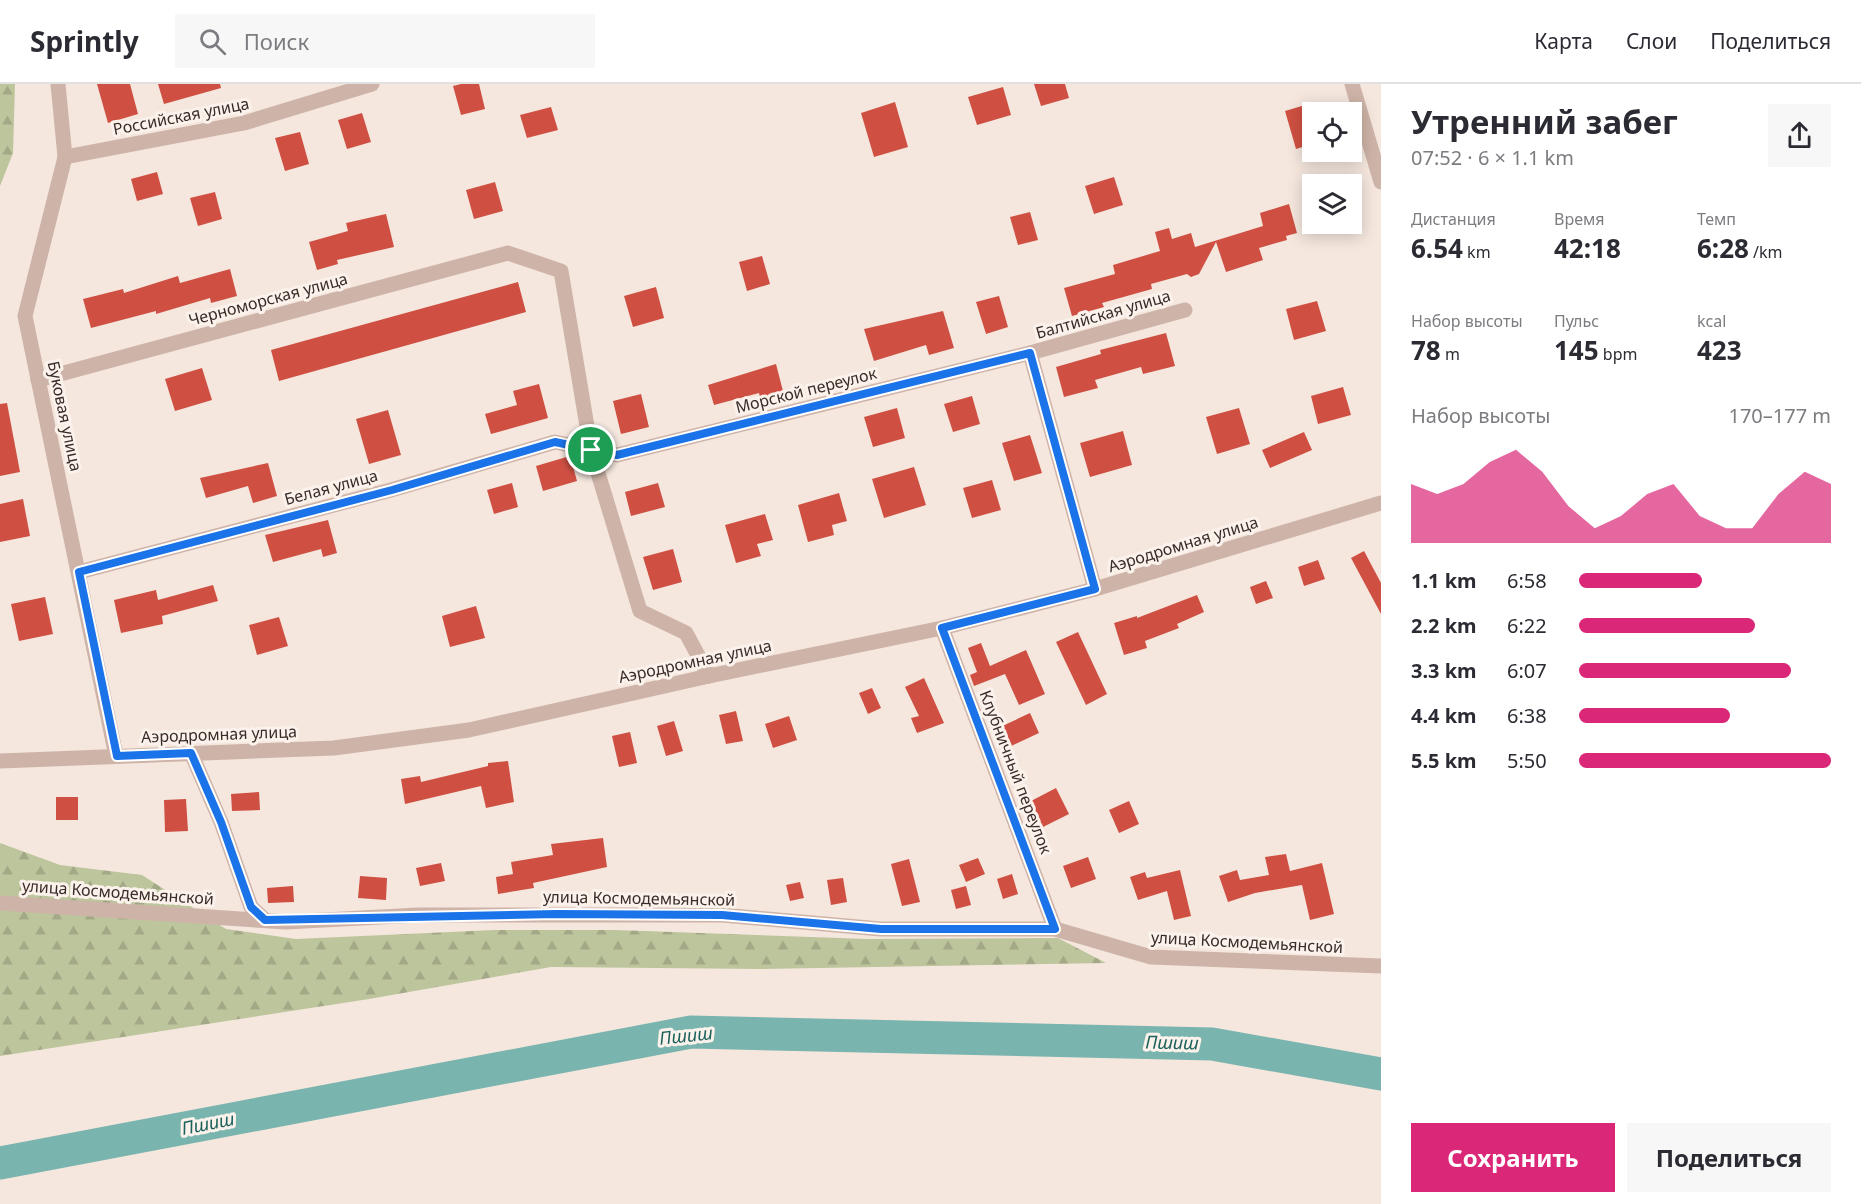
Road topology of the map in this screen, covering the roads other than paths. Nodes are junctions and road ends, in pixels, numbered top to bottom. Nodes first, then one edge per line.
1 (58, 84) edge
2 (372, 84) edge
3 (1352, 84) edge
4 (65, 157) junction
5 (1381, 182) edge
6 (1185, 310) dead end
7 (1030, 353) junction
8 (38, 380) junction
9 (591, 450) junction
10 (1381, 503) edge
11 (79, 572) junction
12 (1095, 589) junction
13 (942, 628) junction
14 (709, 676) junction
15 (191, 753) junction
16 (117, 756) junction
17 (0, 761) edge
18 (0, 903) edge
19 (265, 920) junction
20 (1055, 929) junction
21 (1381, 966) edge

1 - 4 street, Буковая улица
2 - 4 street, Российская улица
3 - 5 street
4 - 8 street, Буковая улица
6 - 7 street, Балтийская улица
7 - 9 street, Морской переулок
7 - 12 street
8 - 9 street, Черноморская улица
8 - 11 street, Буковая улица
9 - 11 street, Белая улица
9 - 14 street
10 - 12 street, Аэродромная улица
11 - 16 street, Буковая улица
12 - 13 street, Аэродромная улица
13 - 14 street, Аэродромная улица
13 - 20 street, Клубничный переулок
14 - 15 street, Аэродромная улица
15 - 16 street, Аэродромная улица
15 - 19 street
16 - 17 street, Аэродромная улица
18 - 19 street, улица Космодемьянской
19 - 20 street, улица Космодемьянской
20 - 21 street, улица Космодемьянской

